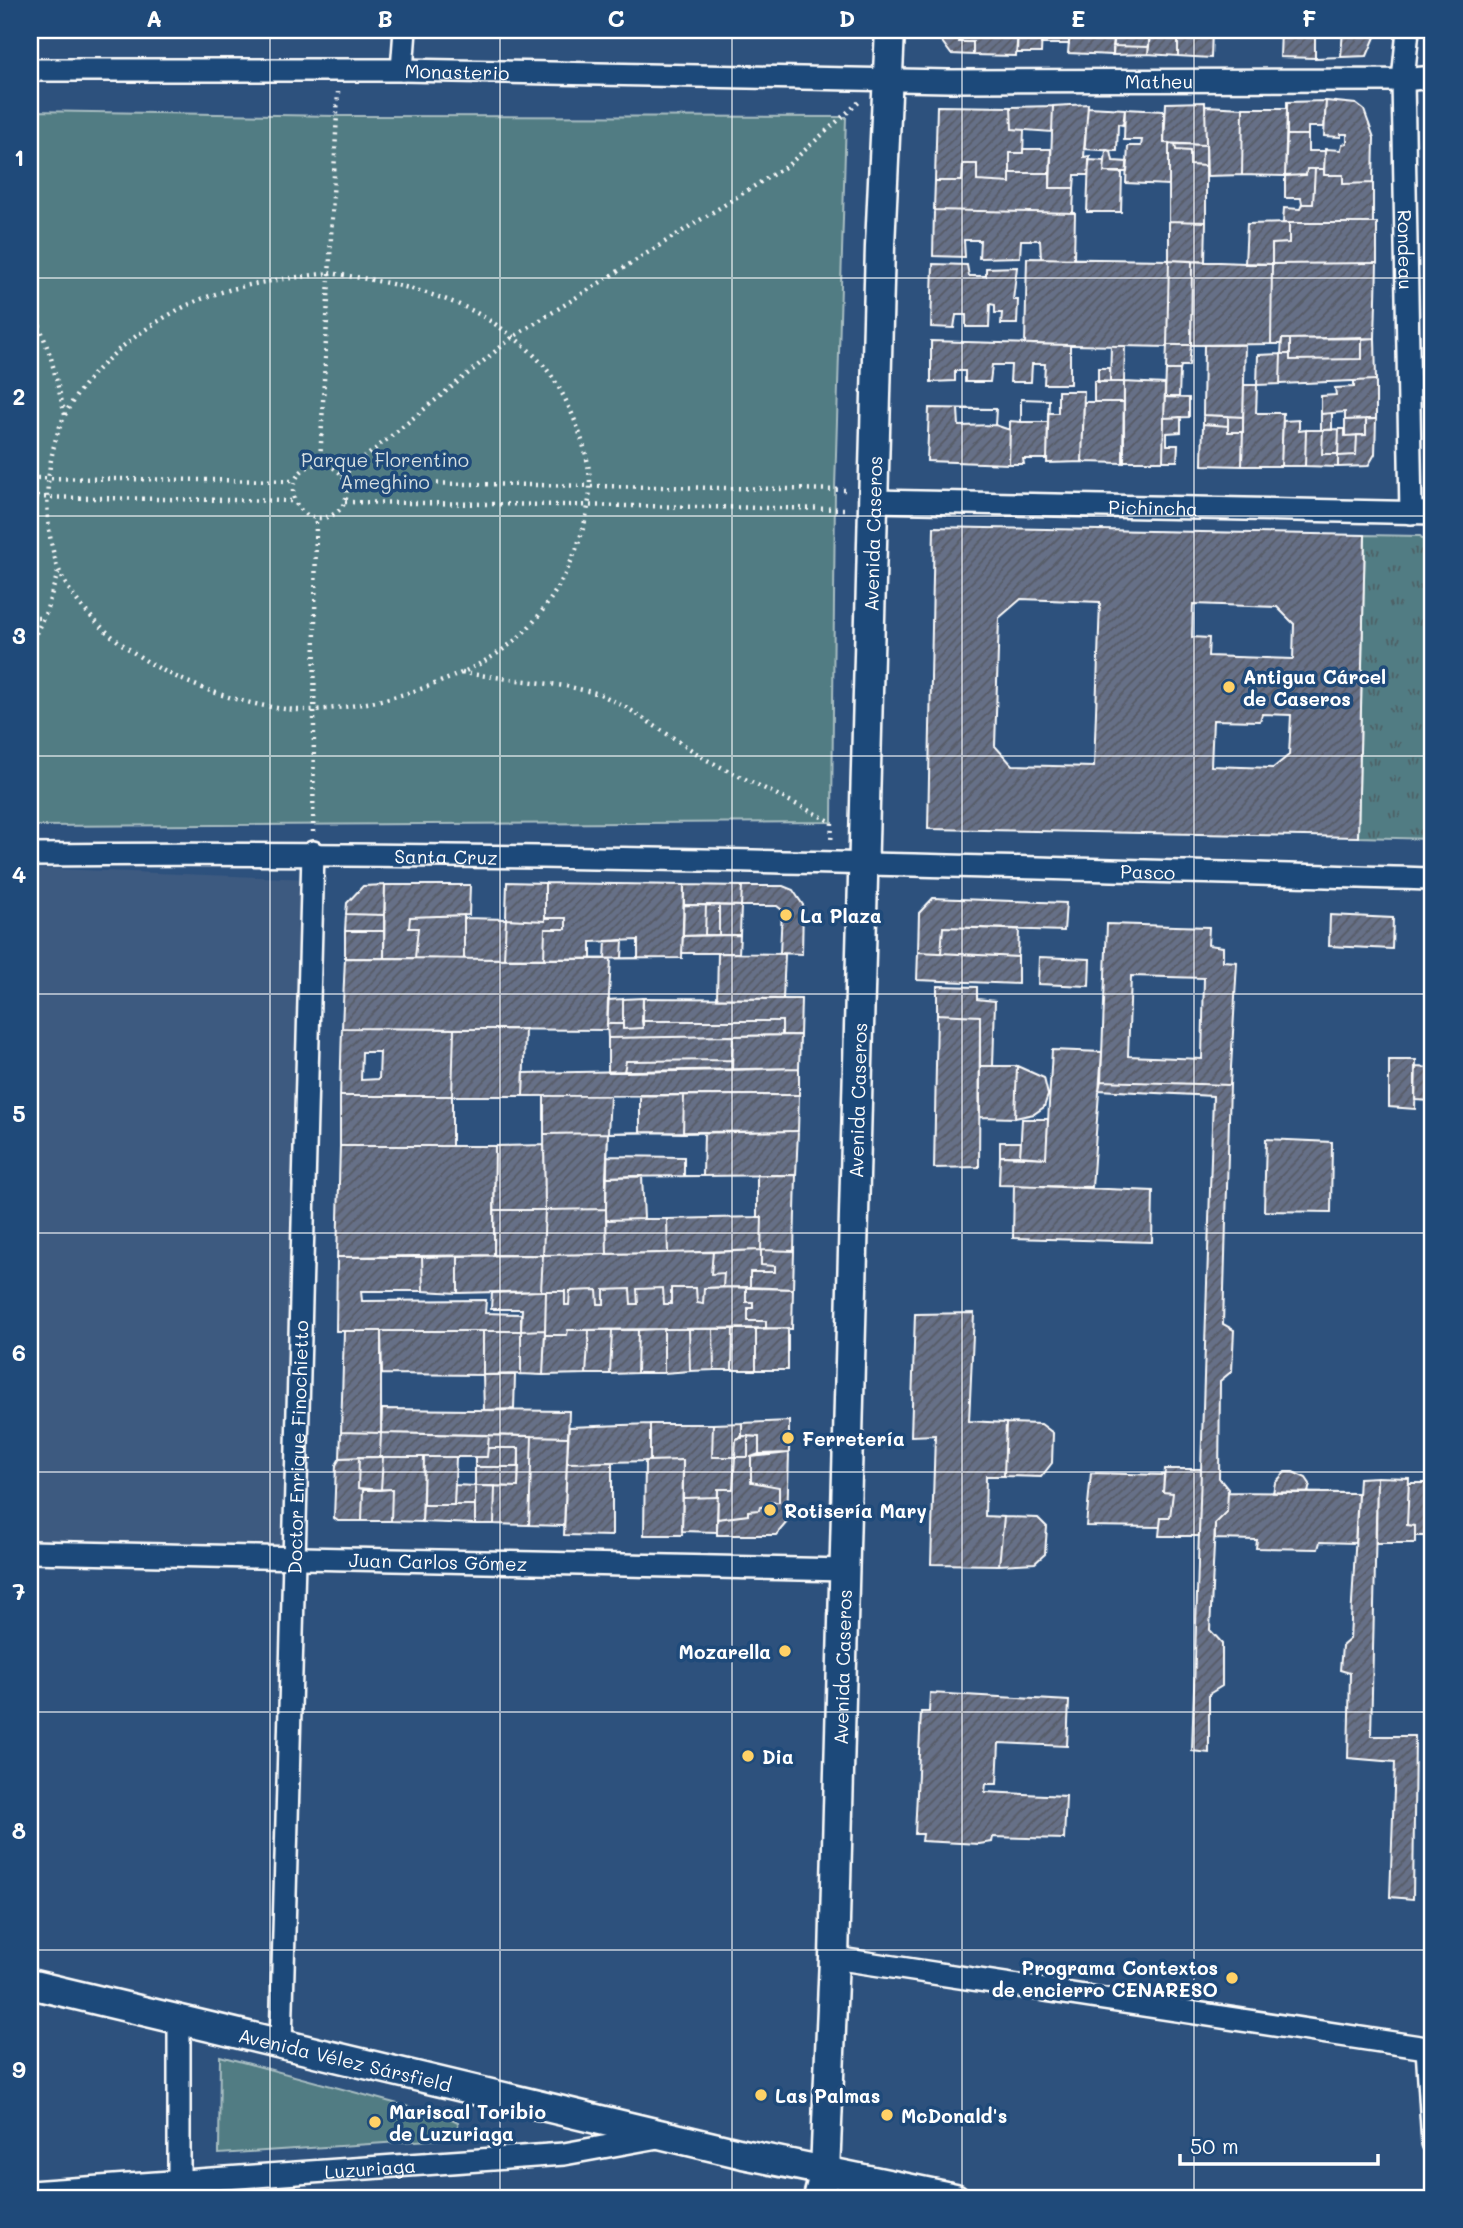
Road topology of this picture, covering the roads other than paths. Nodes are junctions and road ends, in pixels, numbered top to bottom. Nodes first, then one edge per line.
1 (405, 30) edge
2 (890, 30) edge
3 (1408, 30) edge
4 (30, 70) edge
5 (402, 70) junction
6 (1433, 77) edge
7 (886, 78) junction
8 (1403, 80) junction
9 (873, 500) junction
10 (1411, 513) junction
11 (1433, 513) edge
12 (313, 852) junction
13 (30, 855) edge
14 (864, 862) junction
15 (1433, 879) edge
16 (30, 1552) edge
17 (292, 1558) junction
18 (846, 1570) junction
19 (834, 1958) junction
20 (30, 1984) edge
21 (179, 2020) junction
22 (281, 2044) junction
23 (1430, 2049) edge
24 (667, 2135) junction
25 (1433, 2143) edge
26 (821, 2185) edge
27 (179, 2189) edge
28 (30, 2192) edge
29 (833, 2198) edge
30 (955, 2198) edge

1 - 5 street
2 - 7 main road, Avenida Caseros
3 - 8 street, Rondeau
4 - 5 street, Monasterio
5 - 7 street, Monasterio
6 - 8 street, Matheu
7 - 8 street, Matheu
7 - 9 main road, Avenida Caseros
8 - 10 street, Rondeau
9 - 10 street, Pichincha
9 - 14 main road, Avenida Caseros
10 - 11 street, Pichincha
12 - 13 street, Santa Cruz
12 - 14 street, Santa Cruz
12 - 17 street, Doctor Enrique Finochietto
14 - 15 street, Pasco
14 - 18 main road, Avenida Caseros
16 - 17 street, Juan Carlos Gómez
17 - 18 street, Juan Carlos Gómez
17 - 22 street, Doctor Enrique Finochietto
18 - 19 main road, Avenida Caseros
19 - 23 street
19 - 26 main road, Avenida Caseros
20 - 21 main road, Avenida Vélez Sársfield
21 - 22 main road, Avenida Vélez Sársfield
21 - 27 street
22 - 24 main road, Avenida Vélez Sársfield
23 - 25 street
24 - 26 main road, Avenida Vélez Sársfield
24 - 27 street, Luzuriaga
26 - 29 main road, Avenida Caseros
26 - 30 main road, Avenida Vélez Sársfield
27 - 28 street, Luzuriaga

